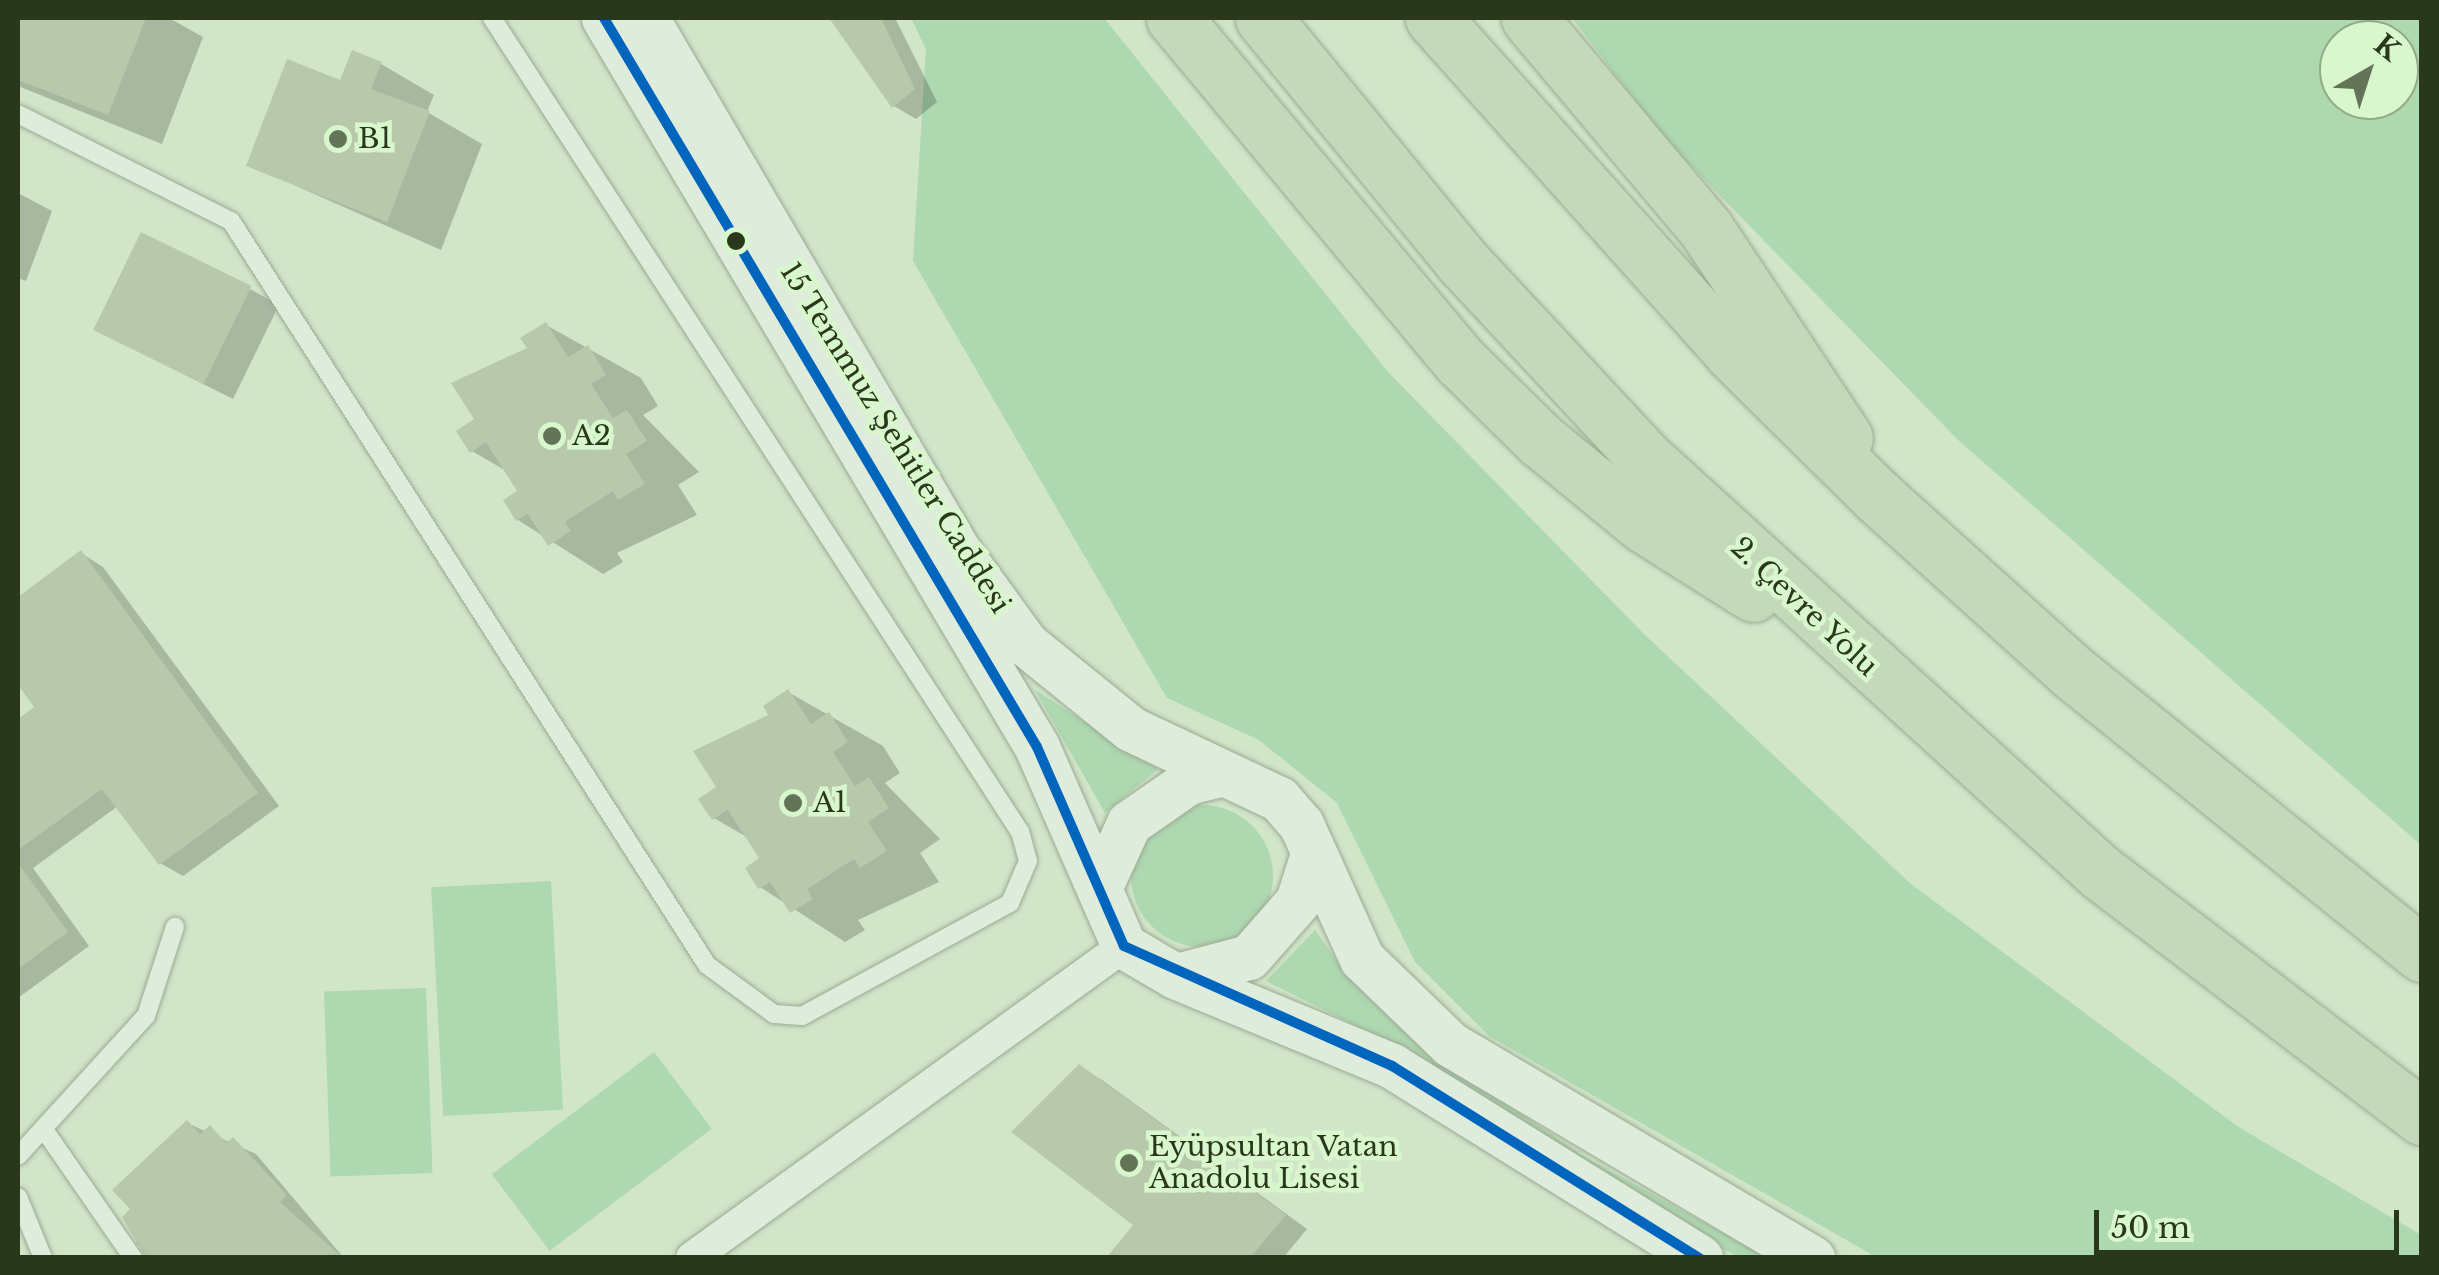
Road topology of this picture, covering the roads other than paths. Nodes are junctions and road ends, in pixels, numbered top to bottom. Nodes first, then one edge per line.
1 (492, 18) edge
2 (604, 18) edge
3 (646, 18) edge
4 (1174, 18) edge
5 (1263, 18) edge
6 (1434, 18) edge
7 (1529, 18) edge
8 (18, 114) edge
9 (1878, 497) junction
10 (1836, 638) junction
11 (1219, 774) junction
12 (1312, 857) junction
13 (1102, 884) junction
14 (175, 927) dead end
15 (1124, 946) junction
16 (2422, 954) edge
17 (1175, 976) junction
18 (2422, 1117) edge
19 (45, 1131) junction
20 (18, 1156) edge
21 (18, 1196) edge
22 (43, 1258) edge
23 (133, 1258) edge
24 (692, 1258) edge
25 (1700, 1258) edge
26 (1812, 1258) edge

1 - 8 lane
2 - 13 main road, 15 Temmuz Şehitler Caddesi
3 - 11 main road, 15 Temmuz Şehitler Caddesi
4 - 10 highway
5 - 10 highway, 2. Çevre Yolu
6 - 9 highway
7 - 9 highway
9 - 16 highway
10 - 18 highway, 2. Çevre Yolu
11 - 12 main road, 15 Temmuz Şehitler Caddesi
11 - 13 main road
12 - 17 main road
12 - 26 main road, 15 Temmuz Şehitler Caddesi
13 - 15 main road, 15 Temmuz Şehitler Caddesi
14 - 19 lane
15 - 17 main road
15 - 24 street
17 - 25 main road
19 - 20 lane
19 - 23 lane
21 - 22 lane

